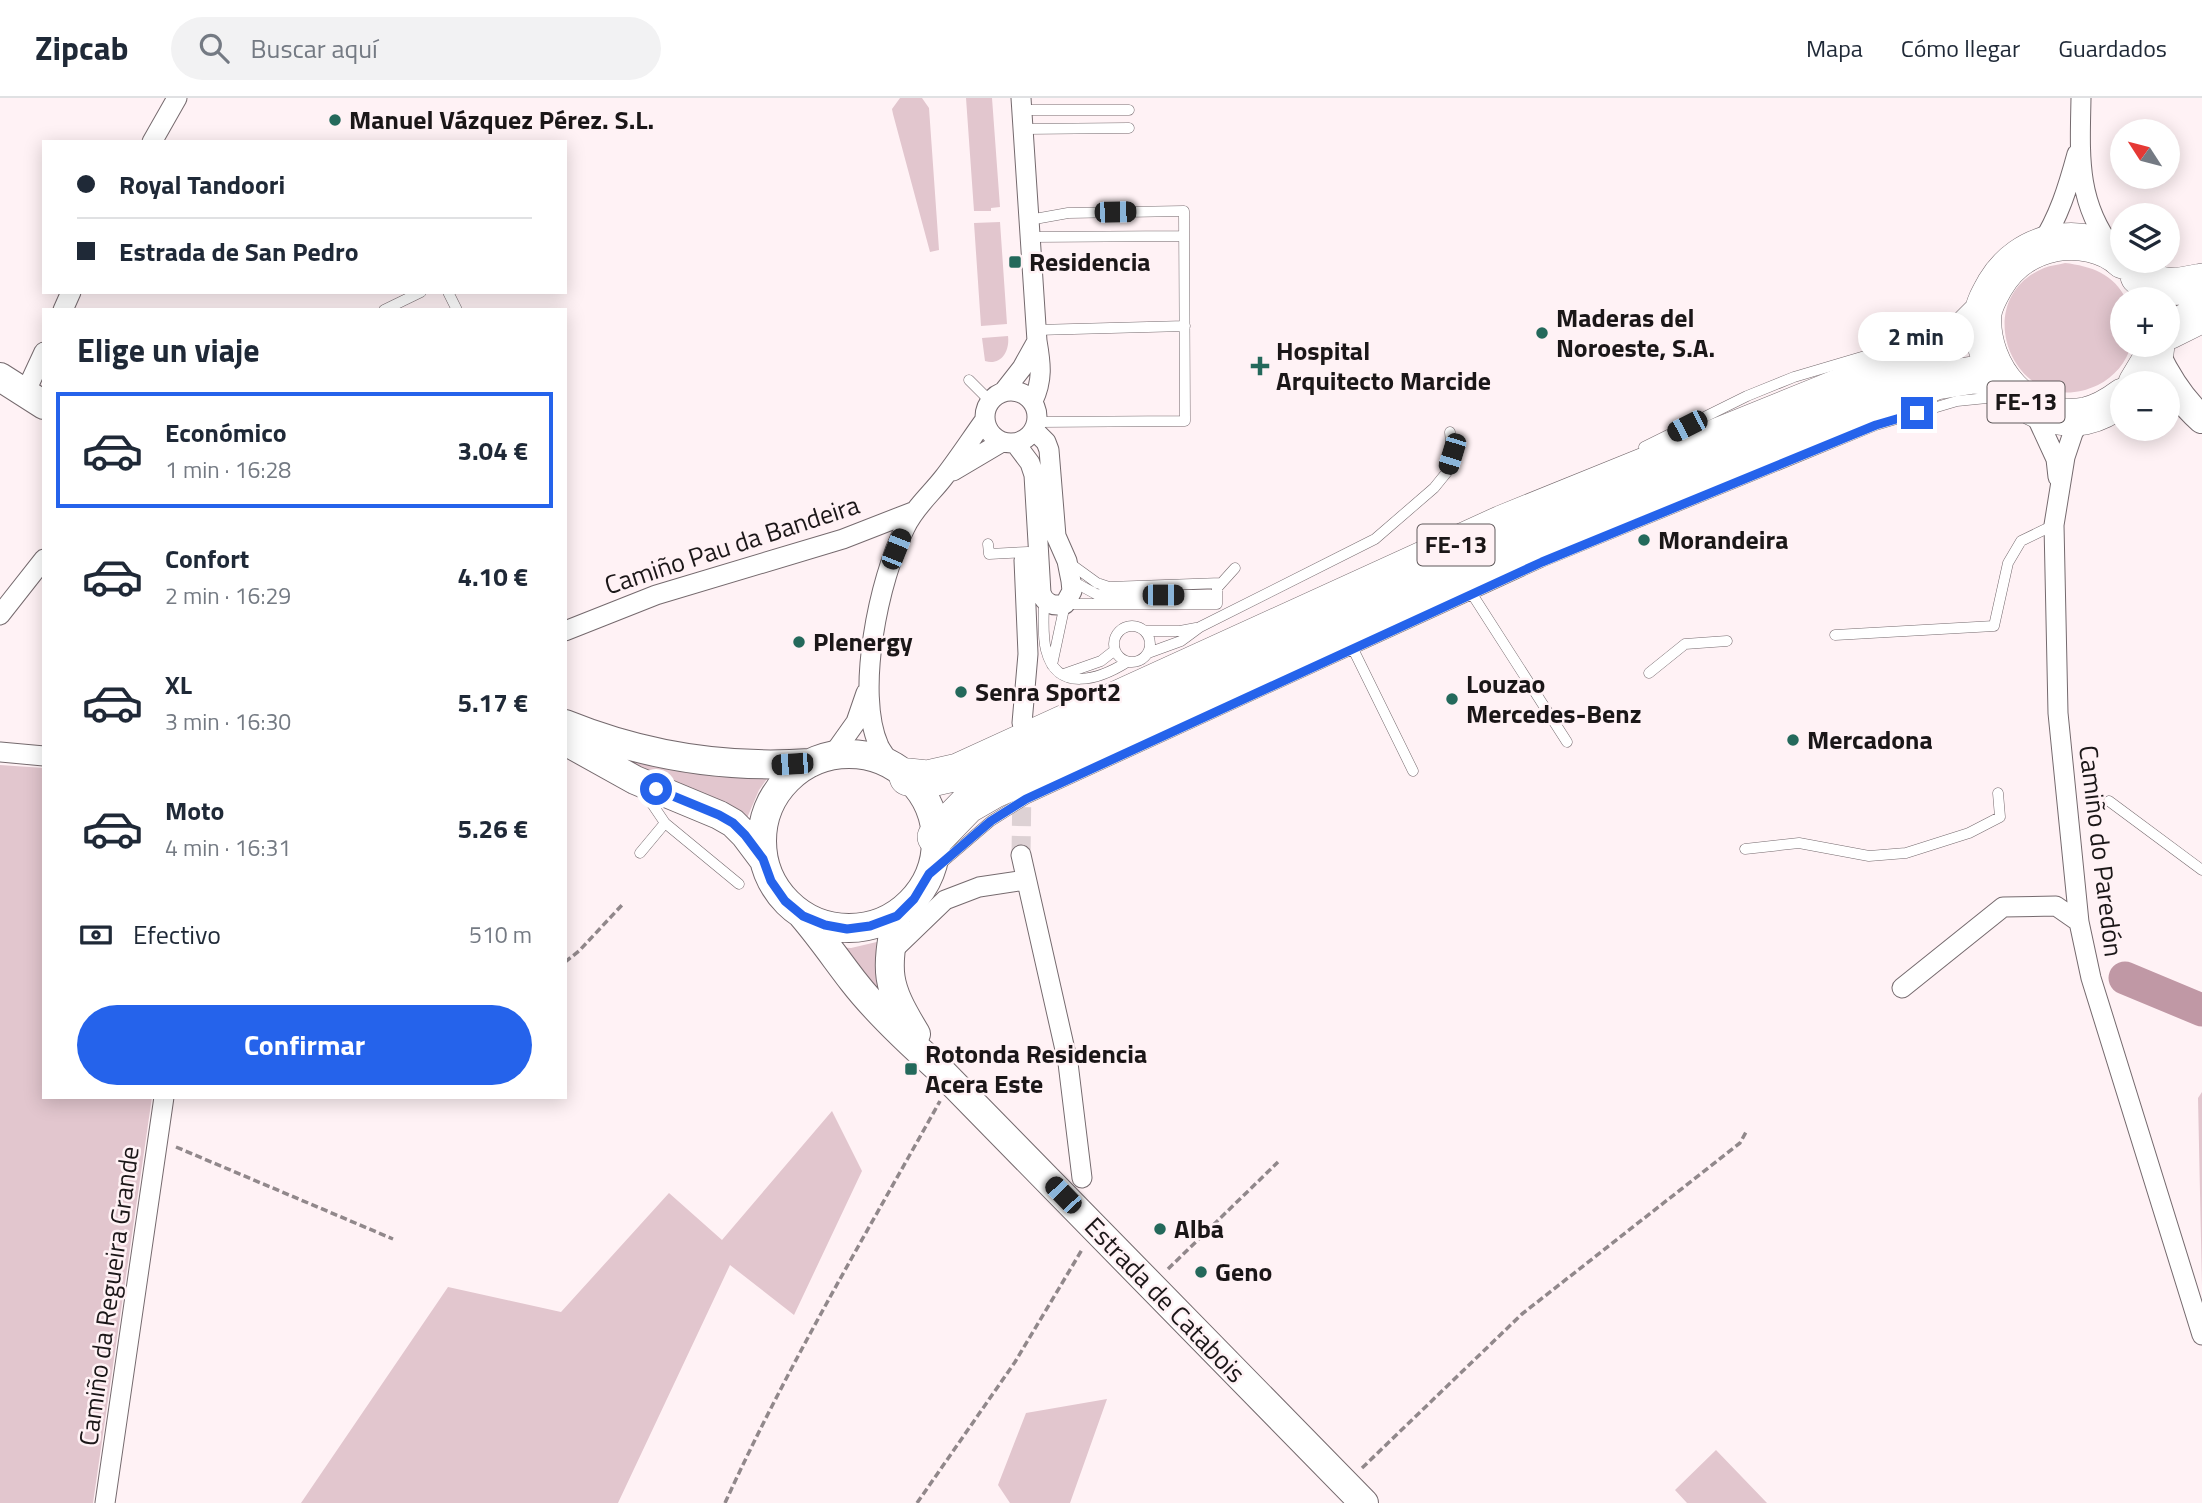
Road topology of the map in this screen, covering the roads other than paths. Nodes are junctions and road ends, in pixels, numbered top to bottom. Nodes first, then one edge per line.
1 (177, 98) edge
2 (2081, 98) edge
3 (1129, 110) dead end
4 (1022, 112) edge
5 (1129, 128) dead end
6 (2080, 139) junction
7 (153, 140) edge
8 (1029, 228) junction
9 (1184, 236) junction
10 (2110, 244) edge
11 (2040, 246) junction
12 (2110, 250) edge
13 (2135, 273) edge
14 (2202, 282) edge
15 (417, 294) edge
16 (388, 308) edge
17 (2202, 314) edge
18 (1975, 320) junction
19 (1185, 326) junction
20 (1036, 335) junction
21 (1921, 339) dead end
22 (1908, 343) dead end
23 (42, 355) edge
24 (2141, 371) edge
25 (969, 380) dead end
26 (2110, 389) edge
27 (16, 391) edge
28 (2015, 393) junction
29 (2180, 395) edge
30 (997, 396) junction
31 (2110, 399) edge
32 (1032, 401) junction
33 (2180, 414) edge
34 (2201, 419) edge
35 (985, 421) junction
36 (1036, 426) junction
37 (1450, 432) dead end
38 (1008, 443) junction
39 (1631, 453) dead end
40 (943, 478) junction
41 (2060, 484) junction
42 (1561, 489) dead end
43 (915, 511) junction
44 (1502, 524) junction
45 (2054, 525) junction
46 (988, 544) dead end
47 (1032, 556) junction
48 (1067, 561) junction
49 (42, 562) edge
50 (1235, 568) dead end
51 (1072, 581) junction
52 (1221, 583) junction
53 (1472, 594) junction
54 (1044, 600) junction
55 (1217, 600) junction
56 (1065, 604) junction
57 (0, 615) edge
58 (1200, 627) junction
59 (567, 630) edge
60 (1144, 631) junction
61 (1835, 635) dead end
62 (1727, 641) dead end
63 (1353, 649) junction
64 (1115, 650) junction
65 (1148, 653) junction
66 (1127, 662) junction
67 (1052, 665) junction
68 (1649, 673) dead end
69 (1063, 674) junction
70 (870, 682) junction
71 (1022, 723) dead end
72 (567, 725) edge
73 (567, 742) edge
74 (1567, 742) dead end
75 (0, 752) edge
76 (42, 756) edge
77 (822, 758) junction
78 (1413, 771) dead end
79 (909, 773) junction
80 (635, 780) junction
81 (1998, 793) dead end
82 (2109, 801) dead end
83 (665, 823) junction
84 (943, 830) junction
85 (1745, 849) dead end
86 (640, 853) dead end
87 (1021, 855) tunnel mouth
88 (763, 859) junction
89 (2202, 870) edge
90 (929, 874) junction
91 (1026, 880) junction
92 (740, 884) dead end
93 (803, 916) junction
94 (897, 916) junction
95 (2079, 922) junction
96 (890, 953) junction
97 (1902, 988) dead end
98 (944, 1074) junction
99 (164, 1099) edge
100 (1082, 1178) dead end
101 (2202, 1335) edge
102 (1355, 1494) edge
103 (105, 1503) edge

1 - 7 street
2 - 6 street
3 - 4 lane
4 - 5 lane
4 - 8 street
6 - 10 street
6 - 11 street
8 - 9 lane
8 - 9 lane
8 - 20 street
9 - 19 lane
11 - 12 highway
11 - 18 highway
13 - 14 highway
15 - 16 lane
17 - 24 highway
18 - 21 lane
18 - 28 highway, FE-13
18 - 44 highway, FE-13
19 - 20 lane
19 - 36 lane
20 - 30 street
20 - 32 street
22 - 39 lane
23 - 27 street
25 - 30 lane
26 - 28 highway, FE-13
28 - 41 street
28 - 53 lane
28 - 84 highway, FE-13
29 - 34 main road
30 - 32 street
30 - 35 street
31 - 41 street, Camiño do Paredón
32 - 36 street
33 - 34 main road
35 - 38 street
35 - 40 street
36 - 38 street
36 - 48 street
37 - 58 lane
38 - 40 street
38 - 47 street
40 - 43 street
41 - 45 street, Camiño do Paredón
42 - 44 lane
43 - 59 street, Camiño Pau da Bandeira
43 - 70 street
44 - 79 highway, FE-13
45 - 61 lane
45 - 95 street, Camiño do Paredón
46 - 47 lane
47 - 54 street
47 - 71 street
48 - 51 street
48 - 52 lane
49 - 57 street
50 - 52 lane
51 - 55 lane
51 - 56 street
52 - 55 lane
53 - 63 lane
53 - 74 lane
54 - 56 street
54 - 67 lane
55 - 56 lane
56 - 67 lane
58 - 60 lane
58 - 65 lane
60 - 64 lane
60 - 65 lane
62 - 68 lane
63 - 78 lane
63 - 90 lane
64 - 66 lane
64 - 69 lane
65 - 66 lane
66 - 69 lane
67 - 69 lane
70 - 77 street
70 - 79 street
72 - 77 main road
73 - 80 main road, Estrada de Catabois
75 - 76 street
77 - 79 main road
77 - 88 main road, Estrada de Catabois
79 - 84 main road, Estrada de Catabois
80 - 83 lane
80 - 88 main road, Estrada de Catabois
81 - 85 lane
82 - 89 lane
83 - 86 lane
83 - 92 lane
84 - 90 main road, Estrada de Catabois
87 - 91 street
88 - 93 main road, Estrada de Catabois
90 - 94 main road, Estrada de Catabois
91 - 96 street
91 - 100 street
93 - 94 main road, Estrada de Catabois
93 - 98 main road, Estrada de Catabois
94 - 96 main road, Estrada de Catabois
95 - 97 street
95 - 101 street, Camiño do Paredón
96 - 98 main road, Estrada de Catabois
98 - 102 main road, Estrada de Catabois
99 - 103 street, Camiño da Regueira Grande

